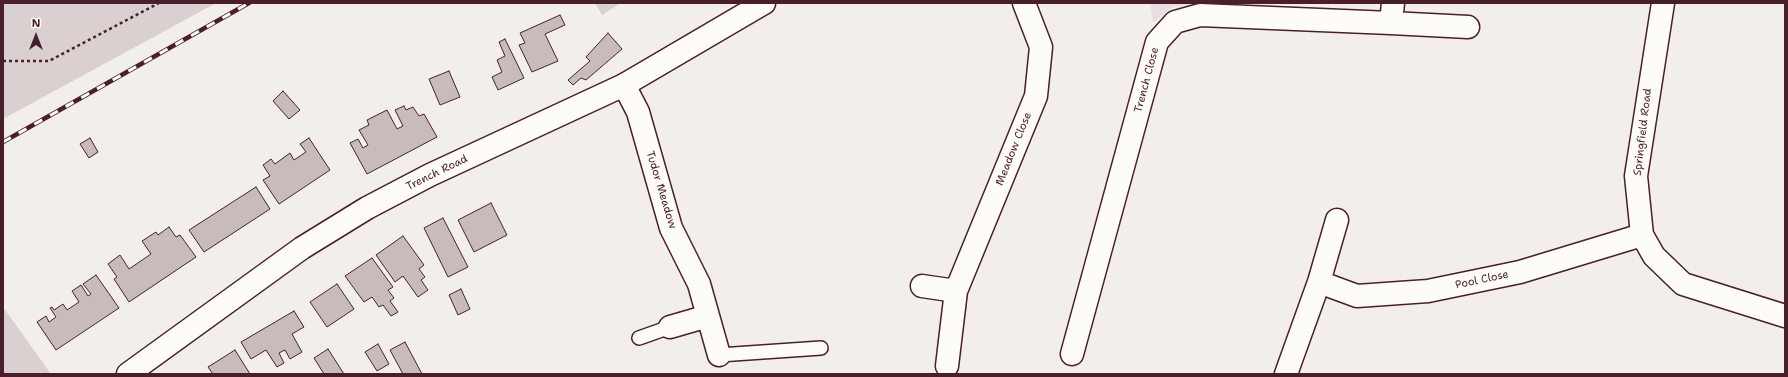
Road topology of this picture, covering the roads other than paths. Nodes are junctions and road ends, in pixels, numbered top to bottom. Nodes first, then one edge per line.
1 (764, 3) edge
2 (1024, 3) edge
3 (1663, 3) edge
4 (1392, 13) edge
5 (1468, 28) dead end
6 (624, 85) junction
7 (1337, 220) dead end
8 (1642, 235) junction
9 (1320, 282) junction
10 (922, 286) dead end
11 (956, 291) junction
12 (708, 316) junction
13 (1785, 316) edge
14 (670, 327) joint
15 (639, 338) dead end
16 (821, 348) dead end
17 (1072, 354) dead end
18 (719, 355) joint
19 (947, 366) dead end
20 (128, 374) edge
21 (1286, 374) edge

1 - 6 street, Trench Road
2 - 11 street, Meadow Close
3 - 8 street, Springfield Road
4 - 5 street, Trench Close
4 - 17 street, Trench Close
6 - 12 street, Tudor Meadow
6 - 20 street, Trench Road
7 - 9 street
8 - 9 street, Pool Close
8 - 13 street, Springfield Road
9 - 21 street
10 - 11 street
11 - 19 street, Meadow Close
12 - 14 street
12 - 18 street, Tudor Meadow
14 - 15 lane
16 - 18 lane

